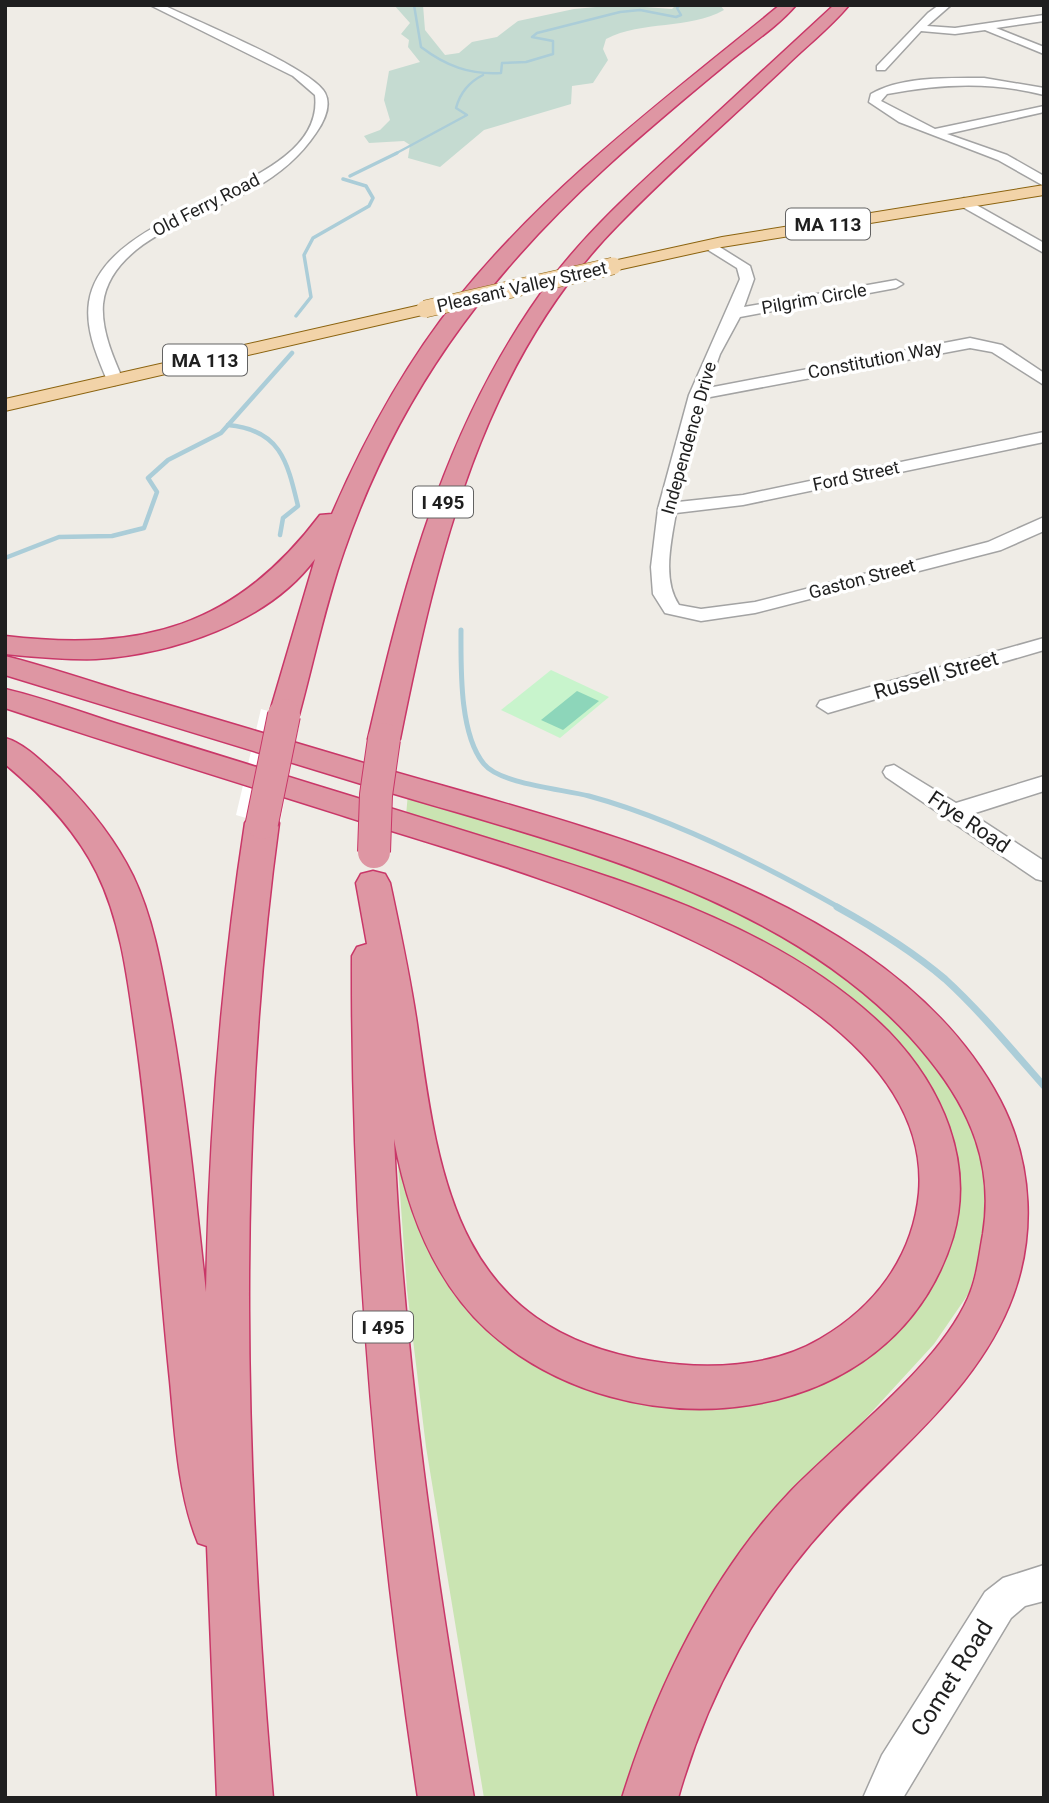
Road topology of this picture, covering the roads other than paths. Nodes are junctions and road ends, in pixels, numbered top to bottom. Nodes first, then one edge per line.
1 (155, 5) edge
2 (789, 5) edge
3 (842, 5) edge
4 (947, 5) edge
5 (1044, 18) edge
6 (919, 28) junction
7 (990, 29) dead end
8 (1044, 51) edge
9 (881, 68) dead end
10 (1044, 92) edge
11 (1044, 109) edge
12 (935, 133) junction
13 (1044, 182) edge
14 (1044, 190) edge
15 (964, 202) junction
16 (710, 245) junction
17 (1042, 247) edge
18 (896, 284) dead end
19 (732, 314) junction
20 (115, 380) junction
21 (1044, 380) edge
22 (697, 395) junction
23 (5, 405) edge
24 (1044, 437) edge
25 (363, 473) junction
26 (667, 509) junction
27 (1044, 522) edge
28 (675, 610) joint
29 (1044, 644) edge
30 (5, 645) edge
31 (5, 666) edge
32 (5, 698) edge
33 (828, 706) dead end
34 (5, 748) edge
35 (894, 772) dead end
36 (1044, 783) edge
37 (953, 812) junction
38 (374, 868) junction
39 (1044, 873) edge
40 (1044, 1583) edge
41 (234, 1608) junction
42 (245, 1798) edge
43 (446, 1798) edge
44 (650, 1798) edge
45 (883, 1798) edge

1 - 20 street, Old Ferry Road
2 - 25 highway
3 - 38 highway, I 495, bridge
4 - 6 street
5 - 6 street
6 - 9 street
7 - 8 street
10 - 12 street
11 - 12 street
12 - 13 street
14 - 15 main road, Pleasant Valley Street / MA 113
15 - 16 main road, Pleasant Valley Street / MA 113
15 - 17 street
16 - 19 street, Independence Drive
16 - 20 main road, Pleasant Valley Street / MA 113, bridge
18 - 19 street, Pilgrim Circle
19 - 22 street, Independence Drive
20 - 23 main road, Pleasant Valley Street / MA 113
21 - 22 street, Constitution Way
22 - 26 street, Independence Drive
24 - 26 street, Ford Street
25 - 30 highway
25 - 41 highway, bridge
26 - 28 street, Independence Drive
27 - 28 street, Gaston Street
29 - 33 street, Russell Street
31 - 44 highway
32 - 38 highway
34 - 41 highway
35 - 37 street, Frye Road
36 - 37 street
37 - 39 street, Frye Road
38 - 43 highway, I 495
40 - 45 street, Comet Road
41 - 42 highway

